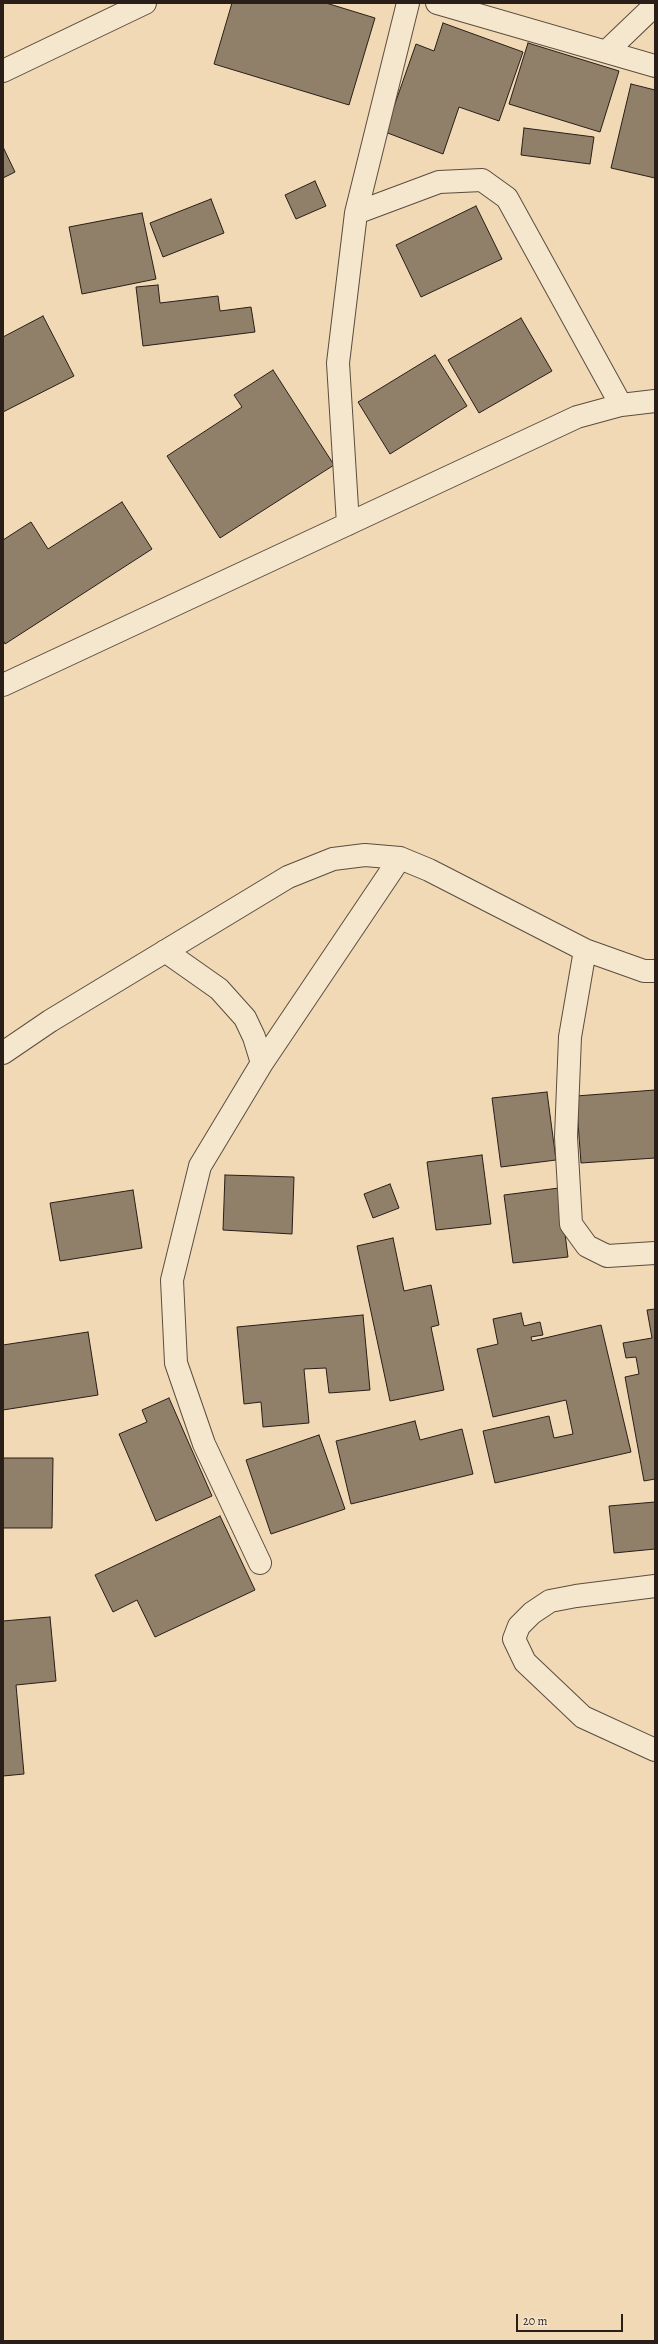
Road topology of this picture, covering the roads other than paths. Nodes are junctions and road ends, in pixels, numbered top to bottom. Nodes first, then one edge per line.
1 (145, 3) edge
2 (408, 3) edge
3 (437, 3) edge
4 (644, 8) edge
5 (607, 51) junction
6 (655, 66) edge
7 (3, 71) edge
8 (356, 213) junction
9 (655, 401) edge
10 (621, 405) junction
11 (348, 524) junction
12 (3, 685) edge
13 (400, 858) junction
14 (585, 950) junction
15 (165, 951) junction
16 (655, 971) edge
17 (3, 1053) edge
18 (262, 1063) junction
19 (655, 1253) edge
20 (260, 1563) dead end
21 (655, 1586) edge
22 (655, 1750) edge

1 - 7 street
2 - 8 street
3 - 5 street
4 - 5 street
5 - 6 street
8 - 10 street
8 - 11 street
9 - 10 street
10 - 11 street
11 - 12 street
13 - 14 street
13 - 15 street
13 - 18 street
14 - 16 street
14 - 19 street
15 - 17 street
15 - 18 street
18 - 20 street
21 - 22 street

